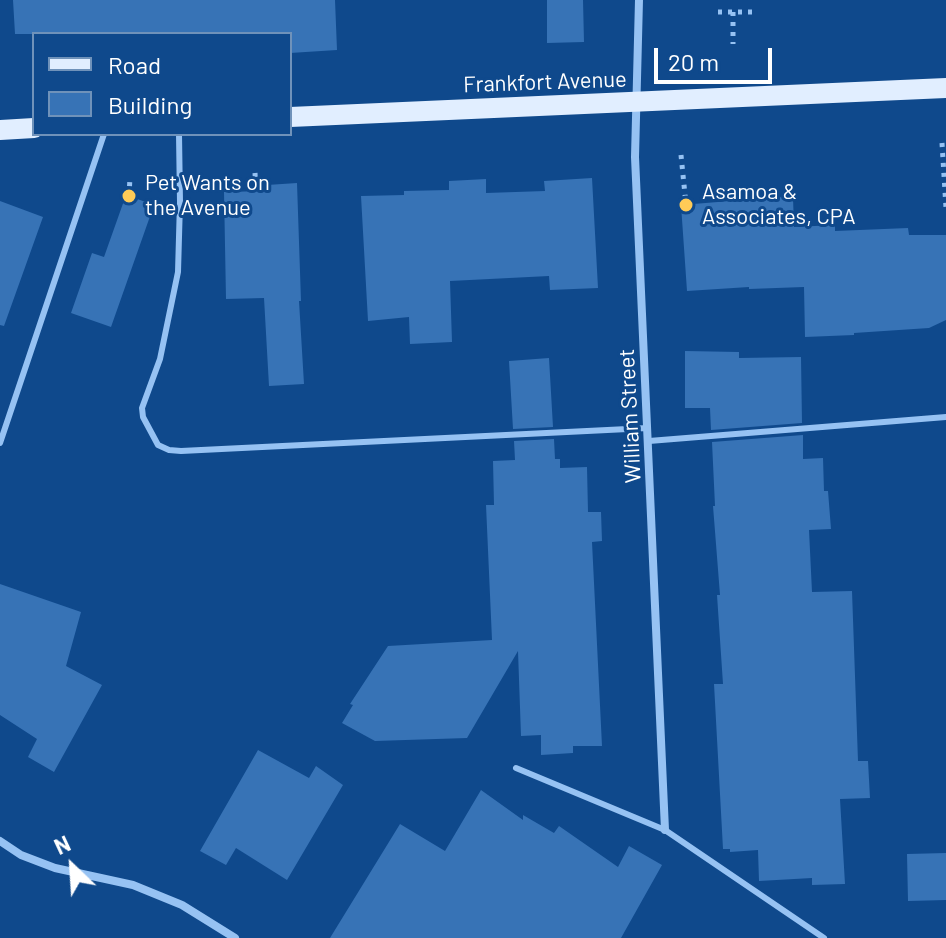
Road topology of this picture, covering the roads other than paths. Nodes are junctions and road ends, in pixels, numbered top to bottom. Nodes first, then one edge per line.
1 (639, 0) edge
2 (946, 88) edge
3 (637, 102) junction
4 (292, 117) edge
5 (32, 128) edge
6 (0, 130) edge
7 (103, 136) edge
8 (179, 136) edge
9 (946, 417) edge
10 (648, 428) junction
11 (649, 441) junction
12 (0, 443) edge
13 (516, 768) dead end
14 (665, 830) junction
15 (0, 841) edge
16 (235, 938) edge
17 (824, 938) edge

1 - 3 street, William Street
2 - 3 main road, Frankfort Avenue
3 - 4 main road, Frankfort Avenue
3 - 10 street, William Street
5 - 6 main road
7 - 12 lane
8 - 10 lane
9 - 11 lane
10 - 11 street, William Street
11 - 14 street, William Street
13 - 14 lane
14 - 17 lane
15 - 16 street

